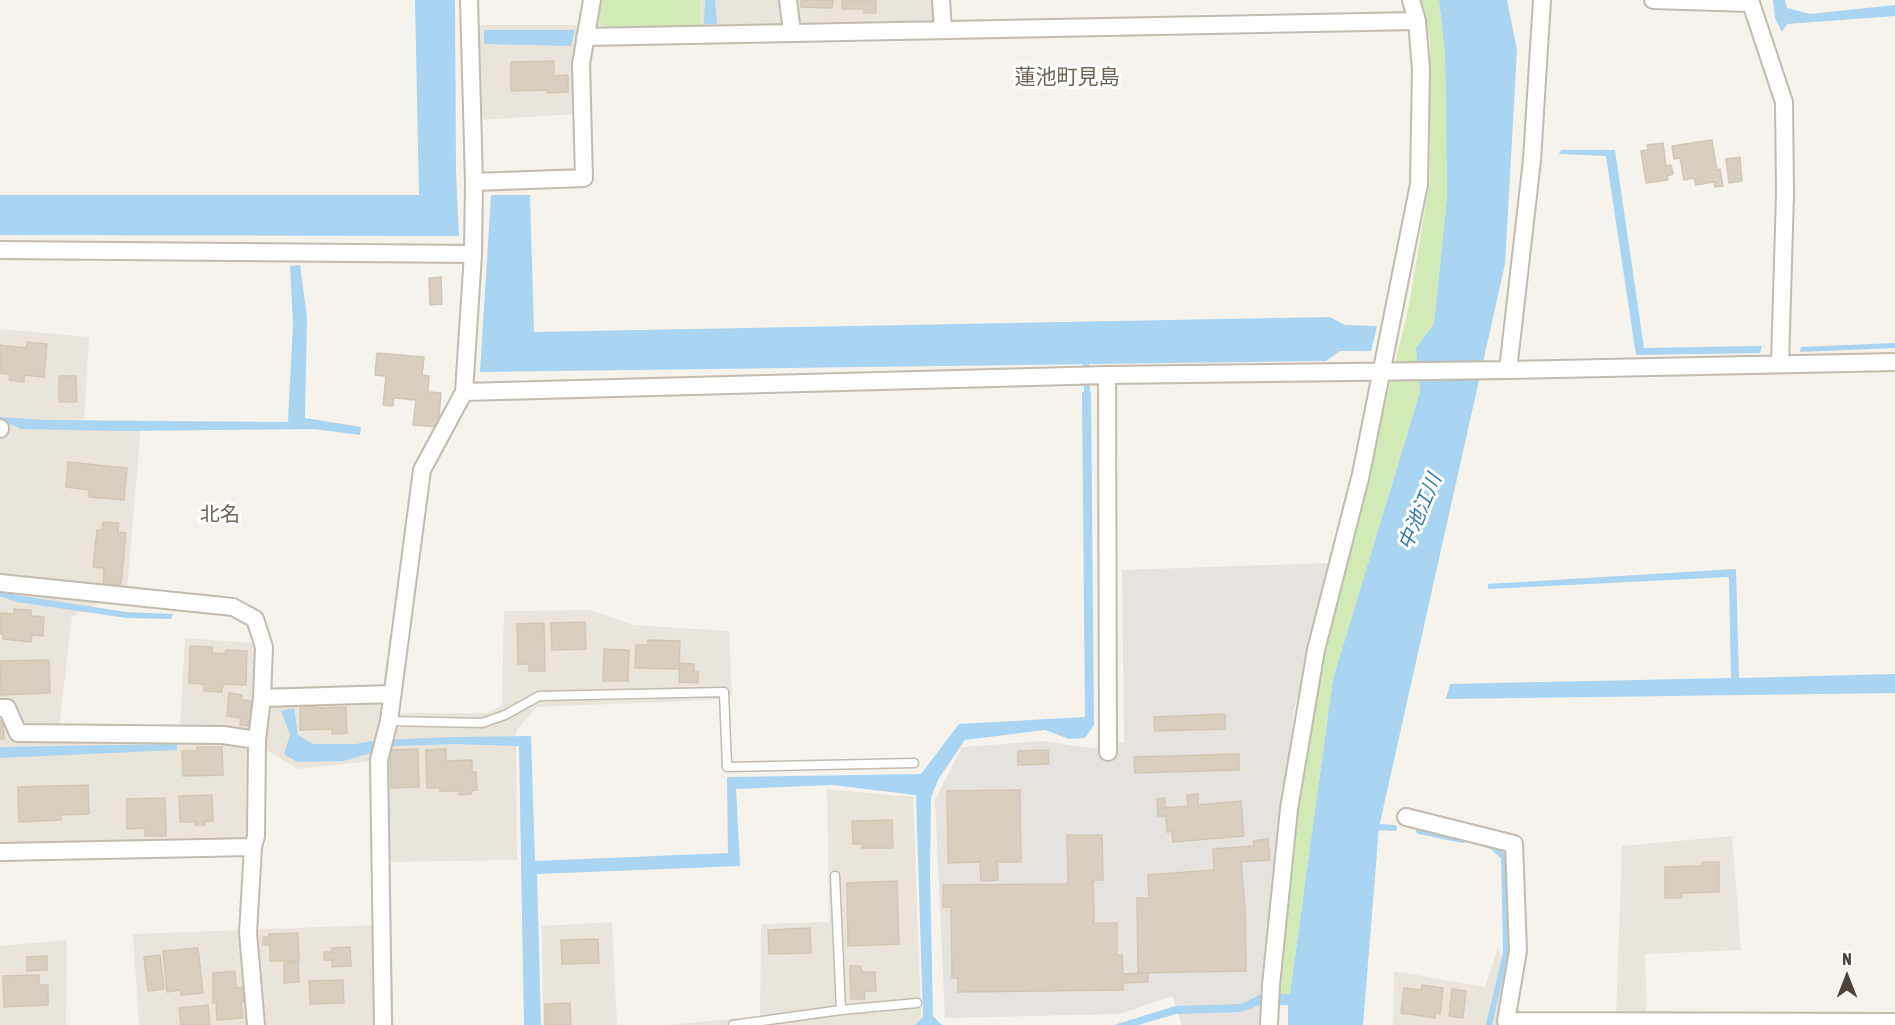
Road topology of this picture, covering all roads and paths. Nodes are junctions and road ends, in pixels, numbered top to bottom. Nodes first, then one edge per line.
1 (470, 0) edge
2 (592, 0) edge
3 (788, 0) edge
4 (941, 0) edge
5 (1411, 0) edge
6 (1542, 0) edge
7 (1653, 0) edge
8 (1750, 1) edge
9 (1417, 21) junction
10 (943, 30) junction
11 (792, 32) junction
12 (585, 37) junction
13 (474, 182) junction
14 (0, 249) edge
15 (473, 254) junction
16 (1895, 362) edge
17 (1780, 364) junction
18 (1503, 370) junction
19 (1388, 372) junction
20 (1107, 375) junction
21 (464, 392) junction
22 (0, 583) edge
23 (392, 694) junction
24 (262, 698) junction
25 (0, 708) edge
26 (387, 728) junction
27 (257, 740) junction
28 (1108, 753) dead end
29 (914, 764) dead end
30 (1406, 817) dead end
31 (253, 847) junction
32 (0, 852) edge
33 (835, 876) dead end
34 (917, 1003) dead end
35 (841, 1010) junction
36 (1269, 1019) edge
37 (1895, 1022) edge
38 (1637, 1024) edge
39 (256, 1025) edge
40 (383, 1025) edge
41 (733, 1025) edge

1 - 13 street
2 - 12 street
3 - 11 street
4 - 10 street
5 - 9 street
6 - 18 street
7 - 8 street
8 - 17 street
9 - 10 street
9 - 19 street
10 - 11 street
11 - 12 street
12 - 13 street
13 - 15 street
14 - 15 street
15 - 21 street
16 - 17 street
17 - 18 street
18 - 19 street
19 - 20 street
19 - 36 street
20 - 21 street
20 - 28 street
21 - 23 street
22 - 24 street
23 - 24 street
23 - 26 street
24 - 27 street
25 - 27 street
26 - 29 lane
26 - 40 street
27 - 31 street
30 - 38 street
31 - 32 street
31 - 39 street
33 - 35 lane
34 - 35 lane
35 - 41 lane
37 - 38 street

